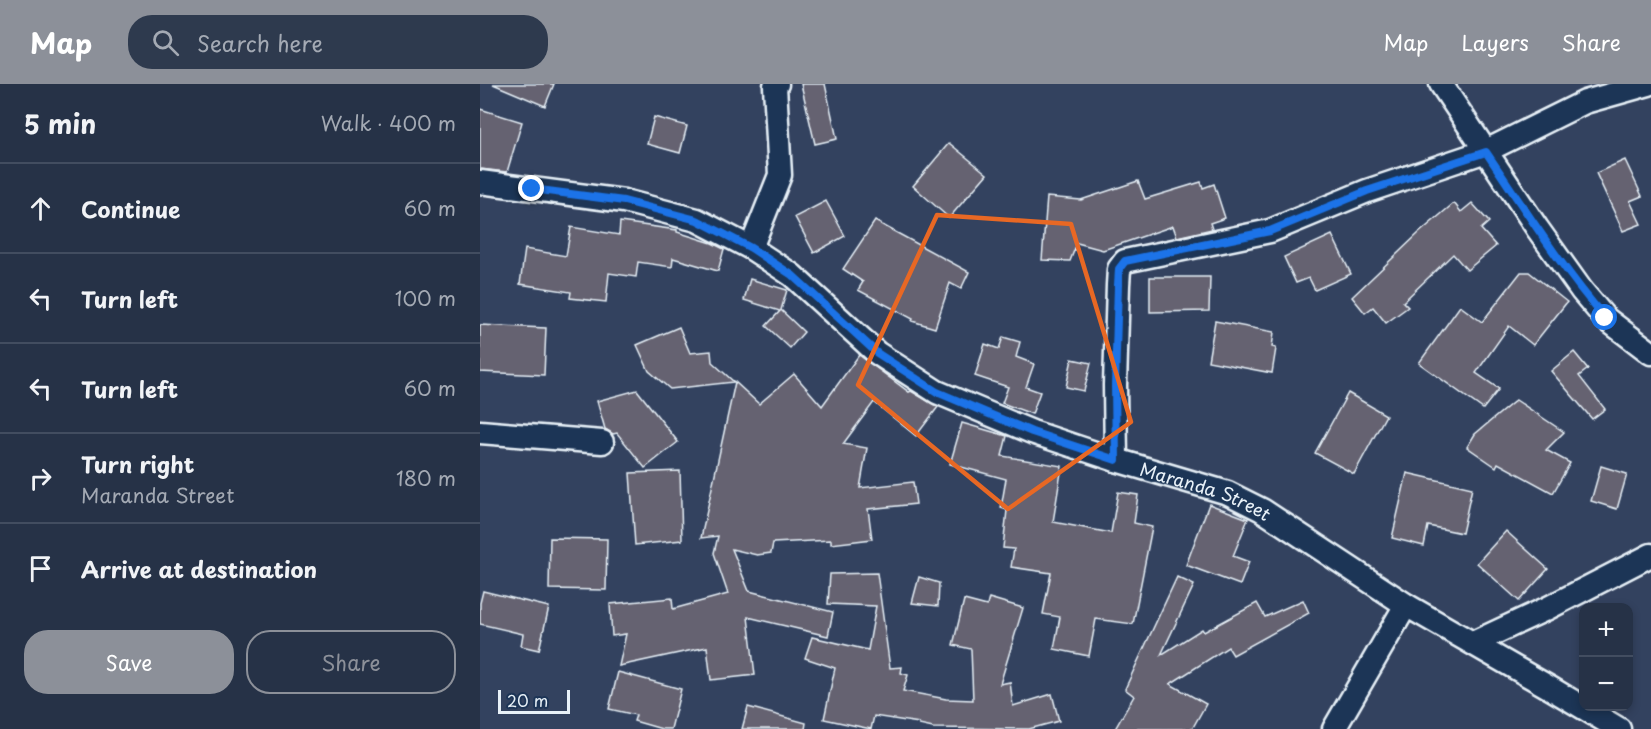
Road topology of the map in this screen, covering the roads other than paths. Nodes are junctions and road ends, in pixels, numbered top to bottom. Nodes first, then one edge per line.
1 (777, 84) edge
2 (1442, 84) edge
3 (1649, 84) edge
4 (1486, 152) junction
5 (480, 182) edge
6 (751, 248) junction
7 (1651, 353) edge
8 (480, 432) edge
9 (602, 442) dead end
10 (1116, 460) junction
11 (1651, 555) edge
12 (1406, 605) junction
13 (1473, 643) junction
14 (1334, 729) edge
15 (1619, 729) edge

1 - 6 street
2 - 4 street
3 - 4 street
4 - 7 street
4 - 10 street
5 - 6 street, Maranda Street
6 - 10 street, Maranda Street
8 - 9 street
10 - 12 street, Maranda Street
11 - 13 street
12 - 13 street, Maranda Street
12 - 14 street
13 - 15 street, Maranda Street

